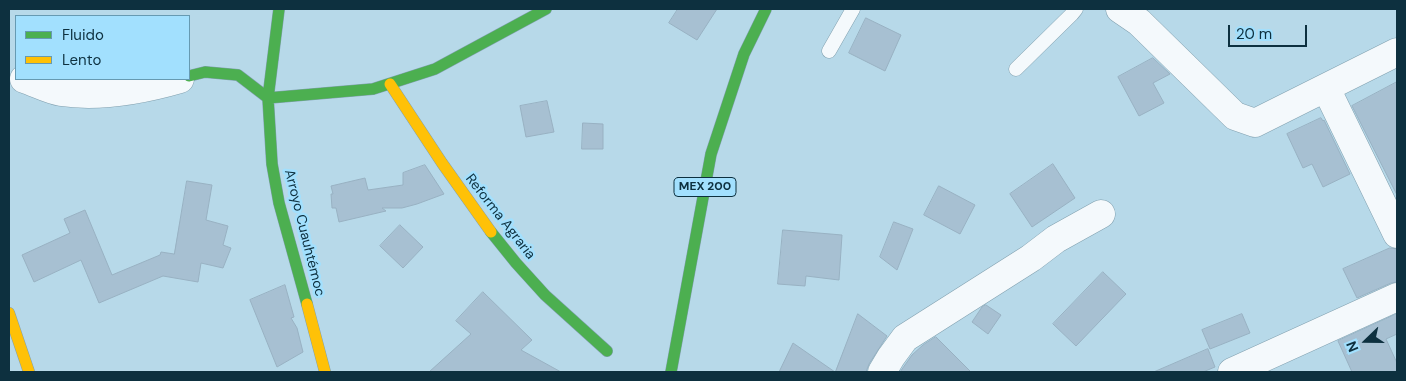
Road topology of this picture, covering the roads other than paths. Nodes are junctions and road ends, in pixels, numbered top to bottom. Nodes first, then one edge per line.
1 (279, 9) edge
2 (546, 9) edge
3 (766, 9) edge
4 (853, 9) edge
5 (1076, 9) edge
6 (1120, 9) edge
7 (829, 51) dead end
8 (1397, 52) edge
9 (1016, 69) dead end
10 (190, 76) edge
11 (27, 80) edge
12 (176, 80) edge
13 (390, 84) junction
14 (1326, 88) junction
15 (268, 98) junction
16 (1101, 214) dead end
17 (1397, 234) edge
18 (1397, 298) edge
19 (9, 313) edge
20 (607, 351) dead end
21 (29, 372) edge
22 (325, 372) edge
23 (671, 372) edge
24 (882, 372) edge
25 (1232, 372) edge

1 - 15 main road
2 - 13 main road
3 - 23 main road, MEX 200
4 - 7 lane
5 - 9 lane
6 - 14 street
8 - 14 street
10 - 15 main road
11 - 12 street
13 - 15 main road
13 - 20 main road, Reforma Agraria
14 - 17 street
15 - 22 main road, Arroyo Cuauhtémoc
16 - 24 street
18 - 25 street
19 - 21 main road

